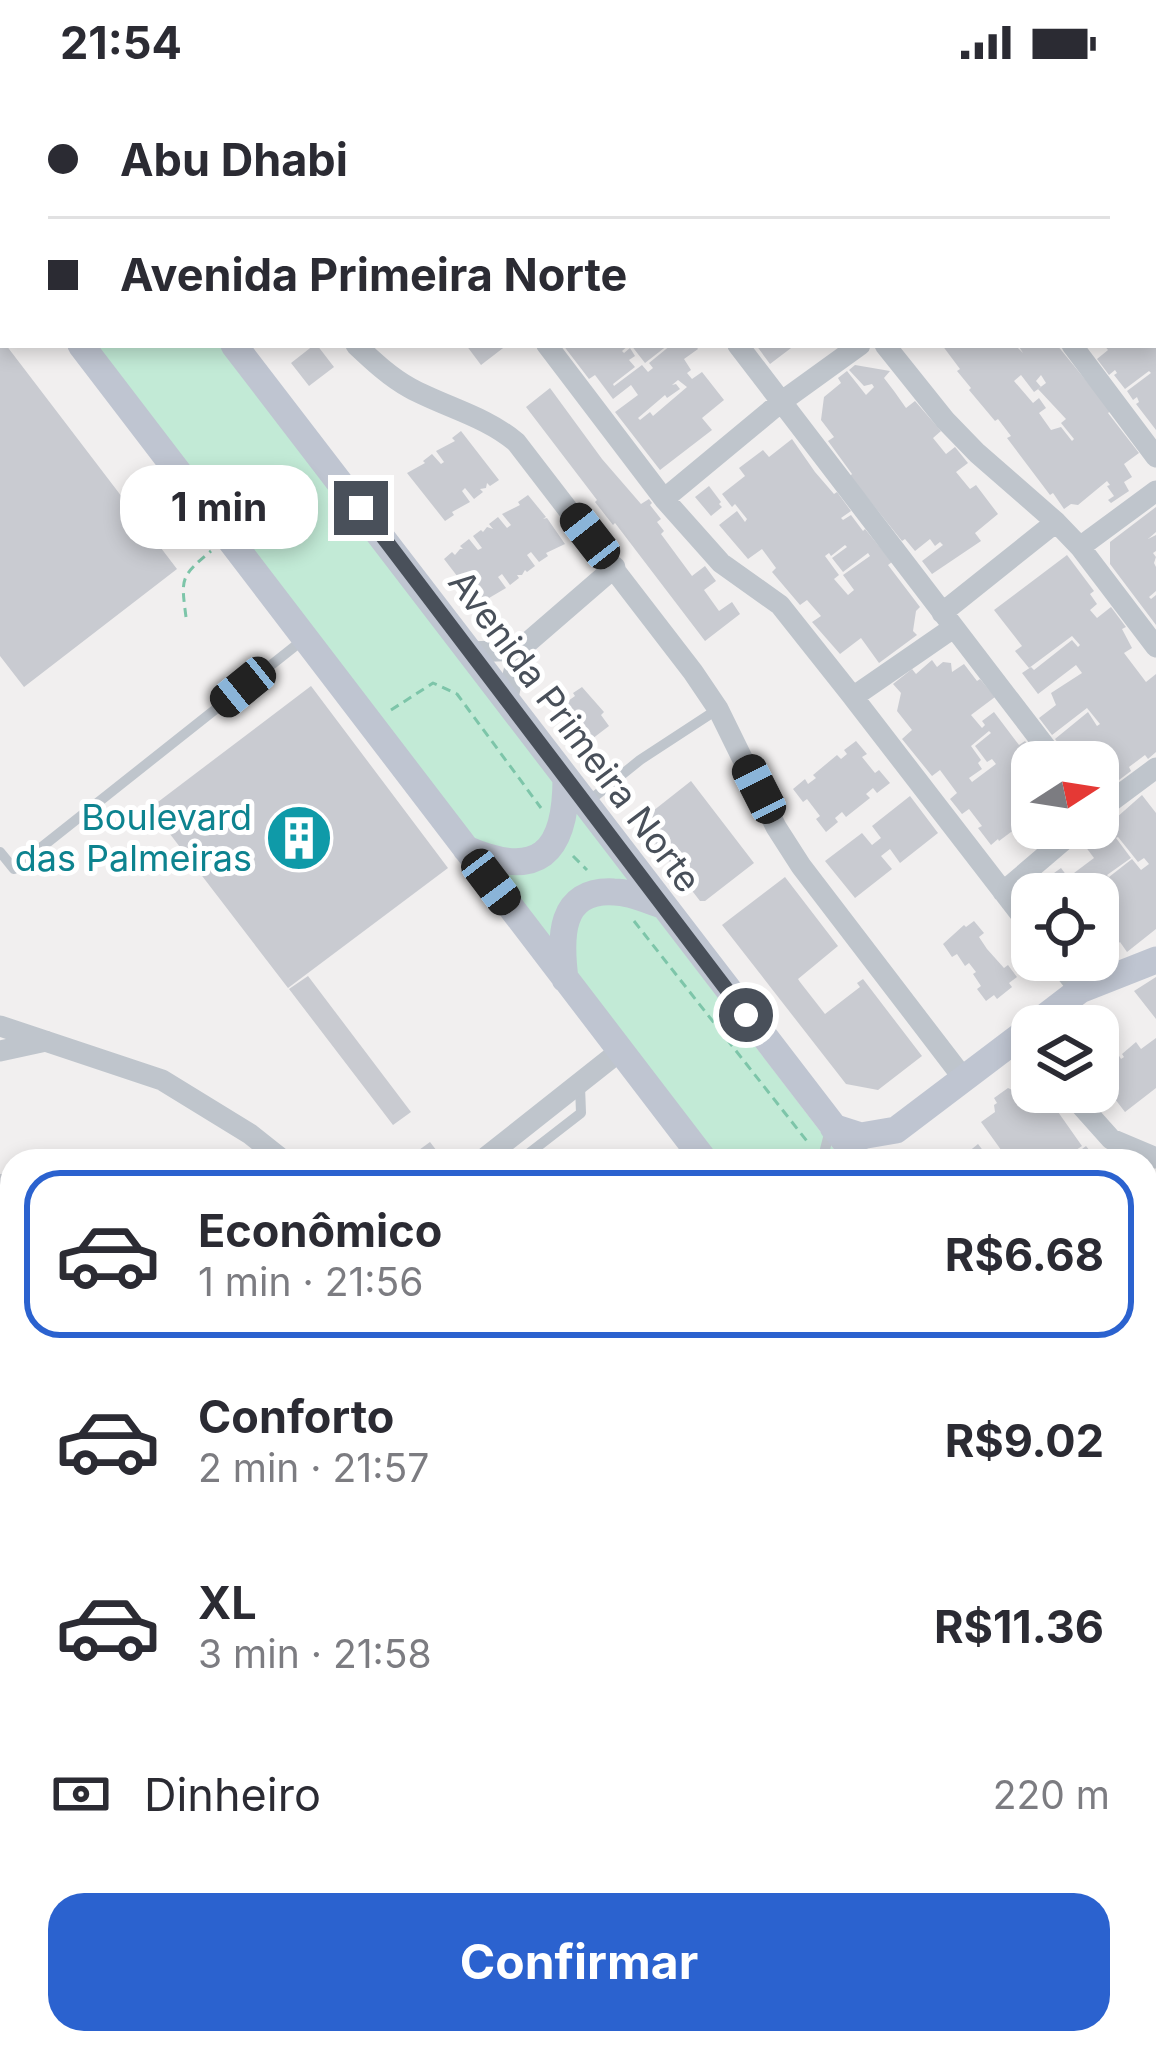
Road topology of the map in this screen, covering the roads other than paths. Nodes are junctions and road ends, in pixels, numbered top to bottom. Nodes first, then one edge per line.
1 (83, 348) edge
2 (236, 348) edge
3 (359, 348) edge
4 (549, 348) edge
5 (740, 348) edge
6 (856, 348) edge
7 (886, 348) edge
8 (1074, 348) edge
9 (781, 402) junction
10 (1156, 457) edge
11 (1156, 491) edge
12 (664, 499) junction
13 (1056, 522) junction
14 (1080, 547) junction
15 (615, 568) junction
16 (947, 620) junction
17 (306, 638) junction
18 (1156, 647) edge
19 (519, 650) junction
20 (470, 652) junction
21 (853, 697) junction
22 (507, 700) junction
23 (718, 709) junction
24 (1041, 741) edge
25 (1156, 768) edge
26 (566, 778) junction
27 (1119, 795) edge
28 (586, 803) junction
29 (466, 849) junction
30 (1053, 849) edge
31 (0, 851) edge
32 (1003, 892) junction
33 (1011, 902) edge
34 (662, 905) junction
35 (1156, 960) edge
36 (566, 980) junction
37 (1073, 981) edge
38 (1080, 990) junction
39 (1063, 1005) edge
40 (0, 1026) edge
41 (49, 1041) junction
42 (1011, 1047) edge
43 (0, 1051) edge
44 (620, 1051) junction
45 (964, 1078) junction
46 (580, 1082) junction
47 (1088, 1113) edge
48 (832, 1126) junction
49 (896, 1130) junction
50 (269, 1149) edge
51 (496, 1149) edge
52 (535, 1149) edge
53 (695, 1149) edge
54 (825, 1149) edge
55 (850, 1149) edge
56 (887, 1149) edge
57 (1135, 1149) edge

1 - 17 main road
2 - 20 main road, Avenida Primeira Norte
3 - 15 street
4 - 12 street
5 - 9 street
6 - 9 street
7 - 13 street
8 - 10 street
9 - 12 street
9 - 16 street
11 - 14 street
12 - 21 street
13 - 14 street
13 - 16 street
14 - 18 street
15 - 19 street
15 - 23 street
16 - 21 street
16 - 24 street
17 - 29 main road
17 - 31 lane
19 - 20 street
19 - 22 street
20 - 22 main road, Avenida Primeira Norte
21 - 32 street
22 - 26 main road, Avenida Primeira Norte
23 - 28 lane
23 - 45 street
25 - 27 street
26 - 28 main road, Avenida Primeira Norte
26 - 29 main road
28 - 34 main road, Avenida Primeira Norte
29 - 36 main road
30 - 32 street
32 - 33 street
34 - 36 main road
34 - 48 main road, Avenida Primeira Norte
35 - 38 main road
36 - 44 main road
37 - 38 street
38 - 39 main road
40 - 41 street
41 - 43 street
41 - 50 street
42 - 45 main road
44 - 46 street
44 - 53 main road
45 - 49 main road
46 - 51 street
46 - 52 lane
47 - 57 street
48 - 49 main road
48 - 54 lane
48 - 55 main road, Avenida Primeira Norte
49 - 56 main road

